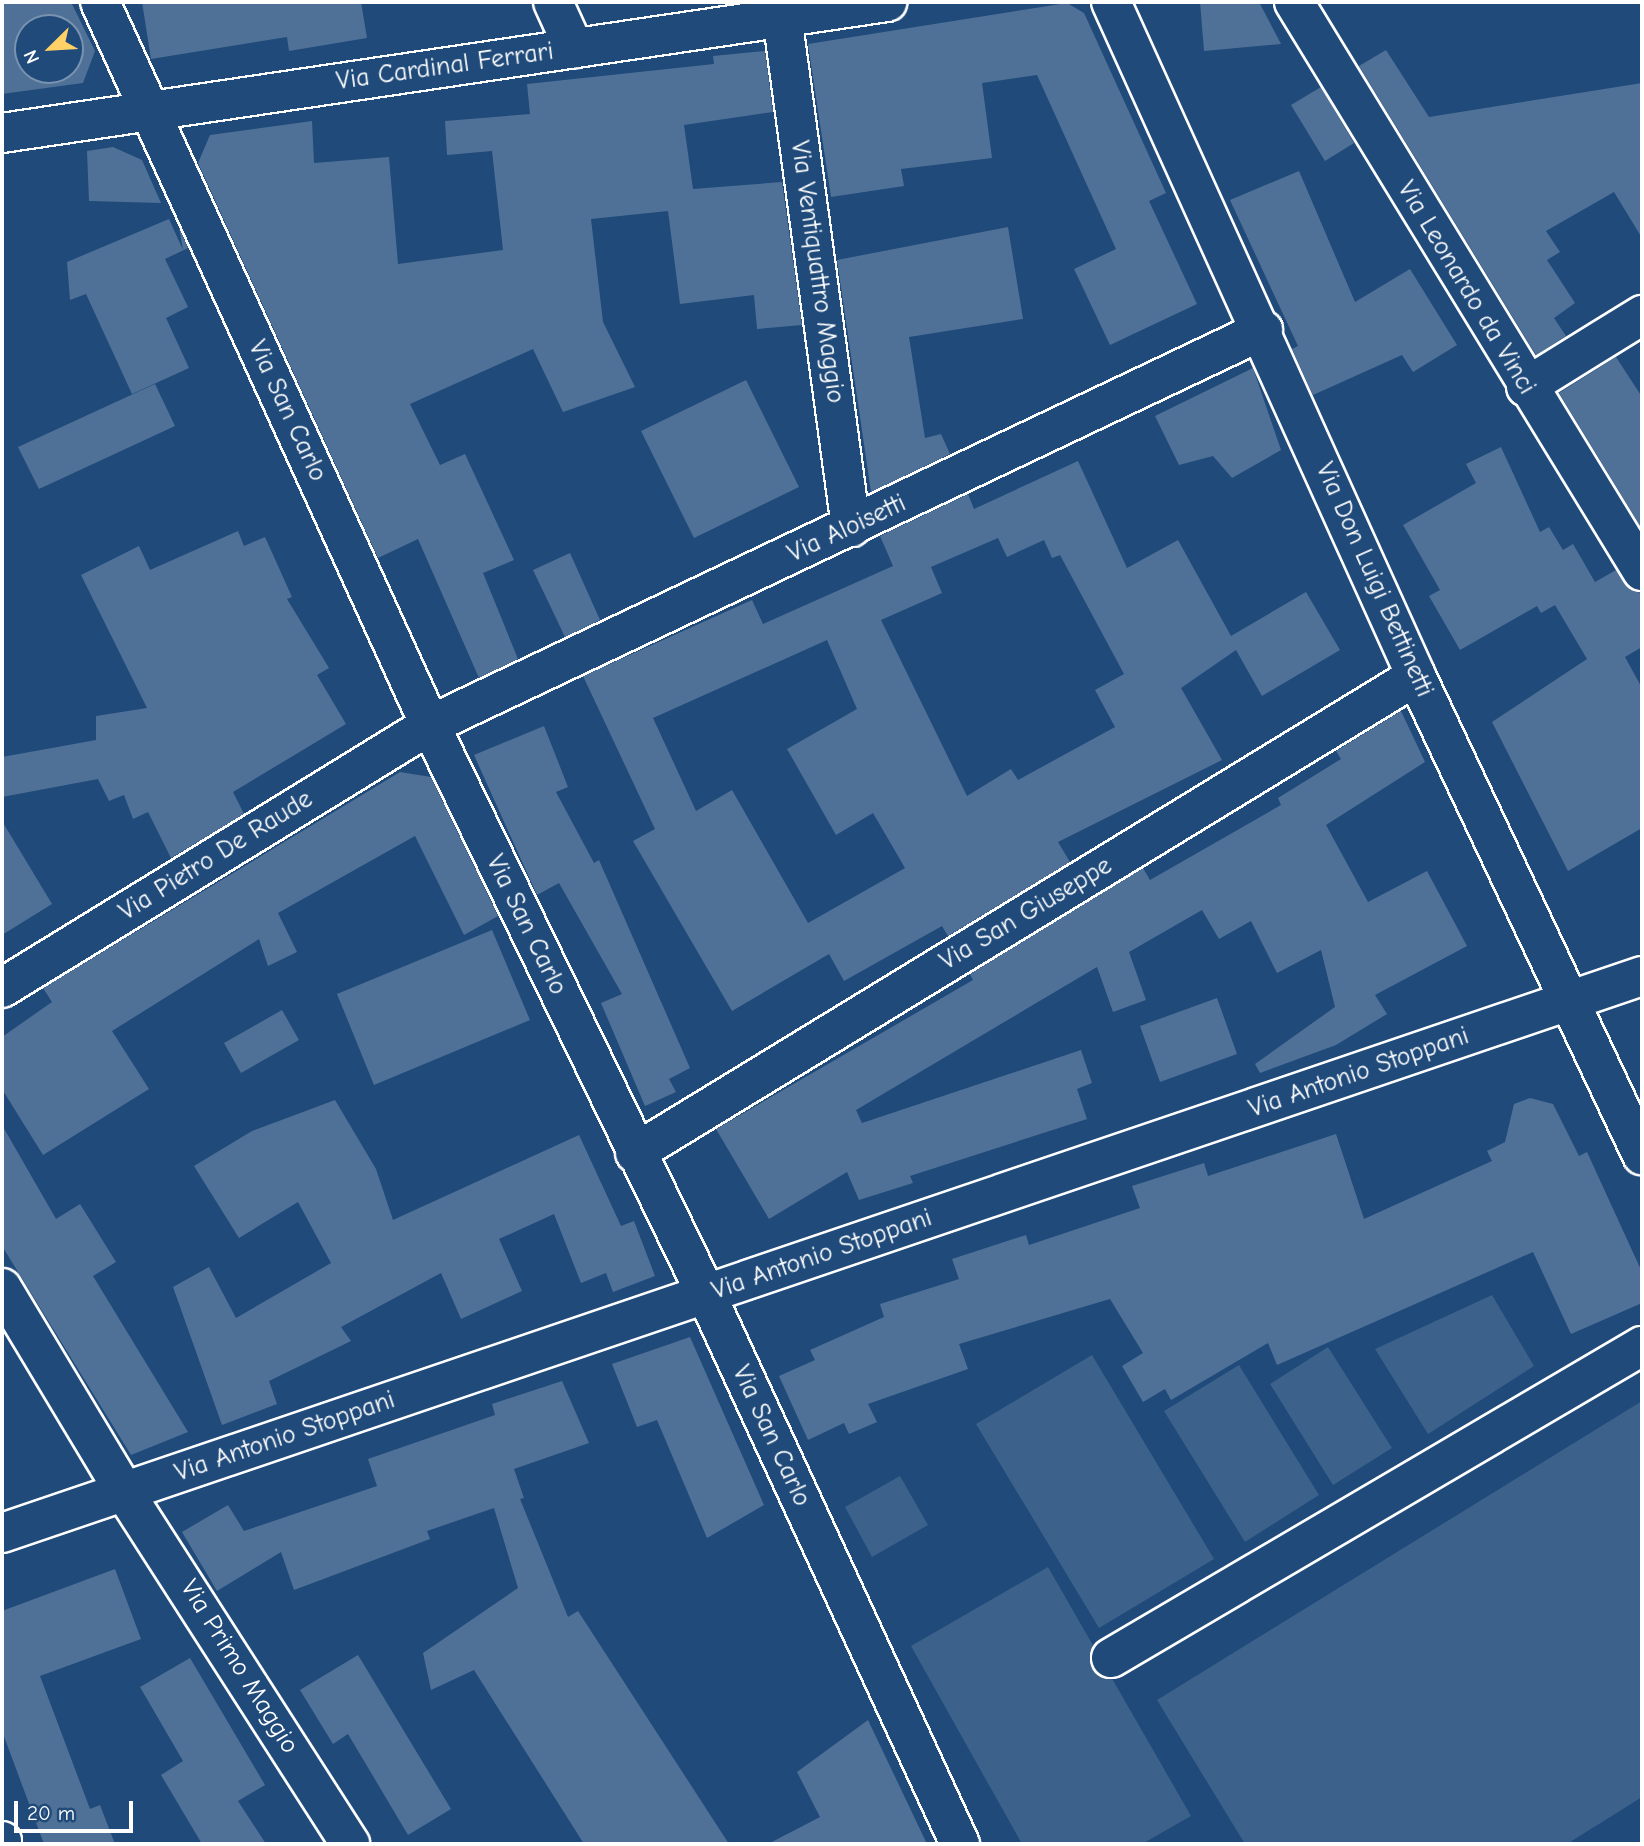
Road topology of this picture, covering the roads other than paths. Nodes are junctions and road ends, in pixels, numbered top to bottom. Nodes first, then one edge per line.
1 (100, 2) edge
2 (553, 2) edge
3 (887, 2) edge
4 (1111, 2) edge
5 (1294, 2) edge
6 (782, 16) junction
7 (574, 48) junction
8 (150, 111) junction
9 (2, 133) edge
10 (1642, 315) edge
11 (1264, 330) junction
12 (1526, 387) junction
13 (851, 527) junction
14 (1642, 571) edge
15 (1416, 676) junction
16 (430, 725) junction
17 (1642, 976) edge
18 (2, 988) edge
19 (1568, 999) junction
20 (635, 1153) junction
21 (1642, 1155) edge
22 (2, 1288) edge
23 (706, 1294) junction
24 (1642, 1346) edge
25 (125, 1493) junction
26 (2, 1533) edge
27 (1111, 1658) dead end
28 (350, 1844) edge
29 (960, 1844) edge

1 - 8 street, Via San Carlo
2 - 7 street
3 - 6 street, Via Cardinal Ferrari
4 - 11 street, Via Don Luigi Bettinetti
5 - 12 street, Via Leonardo da Vinci
6 - 7 street, Via Cardinal Ferrari
6 - 13 street, Via Ventiquattro Maggio
7 - 8 street, Via Cardinal Ferrari
8 - 9 street, Via Cardinal Ferrari
8 - 16 street, Via San Carlo
10 - 12 street
11 - 13 street, Via Aloisetti
11 - 15 street, Via Don Luigi Bettinetti
12 - 14 street, Via Leonardo da Vinci
13 - 16 street, Via Aloisetti
15 - 19 street, Via Don Luigi Bettinetti
15 - 20 street, Via San Giuseppe
16 - 18 street, Via Pietro De Raude
16 - 20 street, Via San Carlo
17 - 19 street, Via Antonio Stoppani
19 - 21 street, Via Don Luigi Bettinetti
19 - 23 street, Via Antonio Stoppani
20 - 23 street, Via San Carlo
22 - 25 street, Via Primo Maggio
23 - 25 street, Via Antonio Stoppani
23 - 29 street, Via San Carlo
24 - 27 street
25 - 26 street, Via Antonio Stoppani
25 - 28 street, Via Primo Maggio

